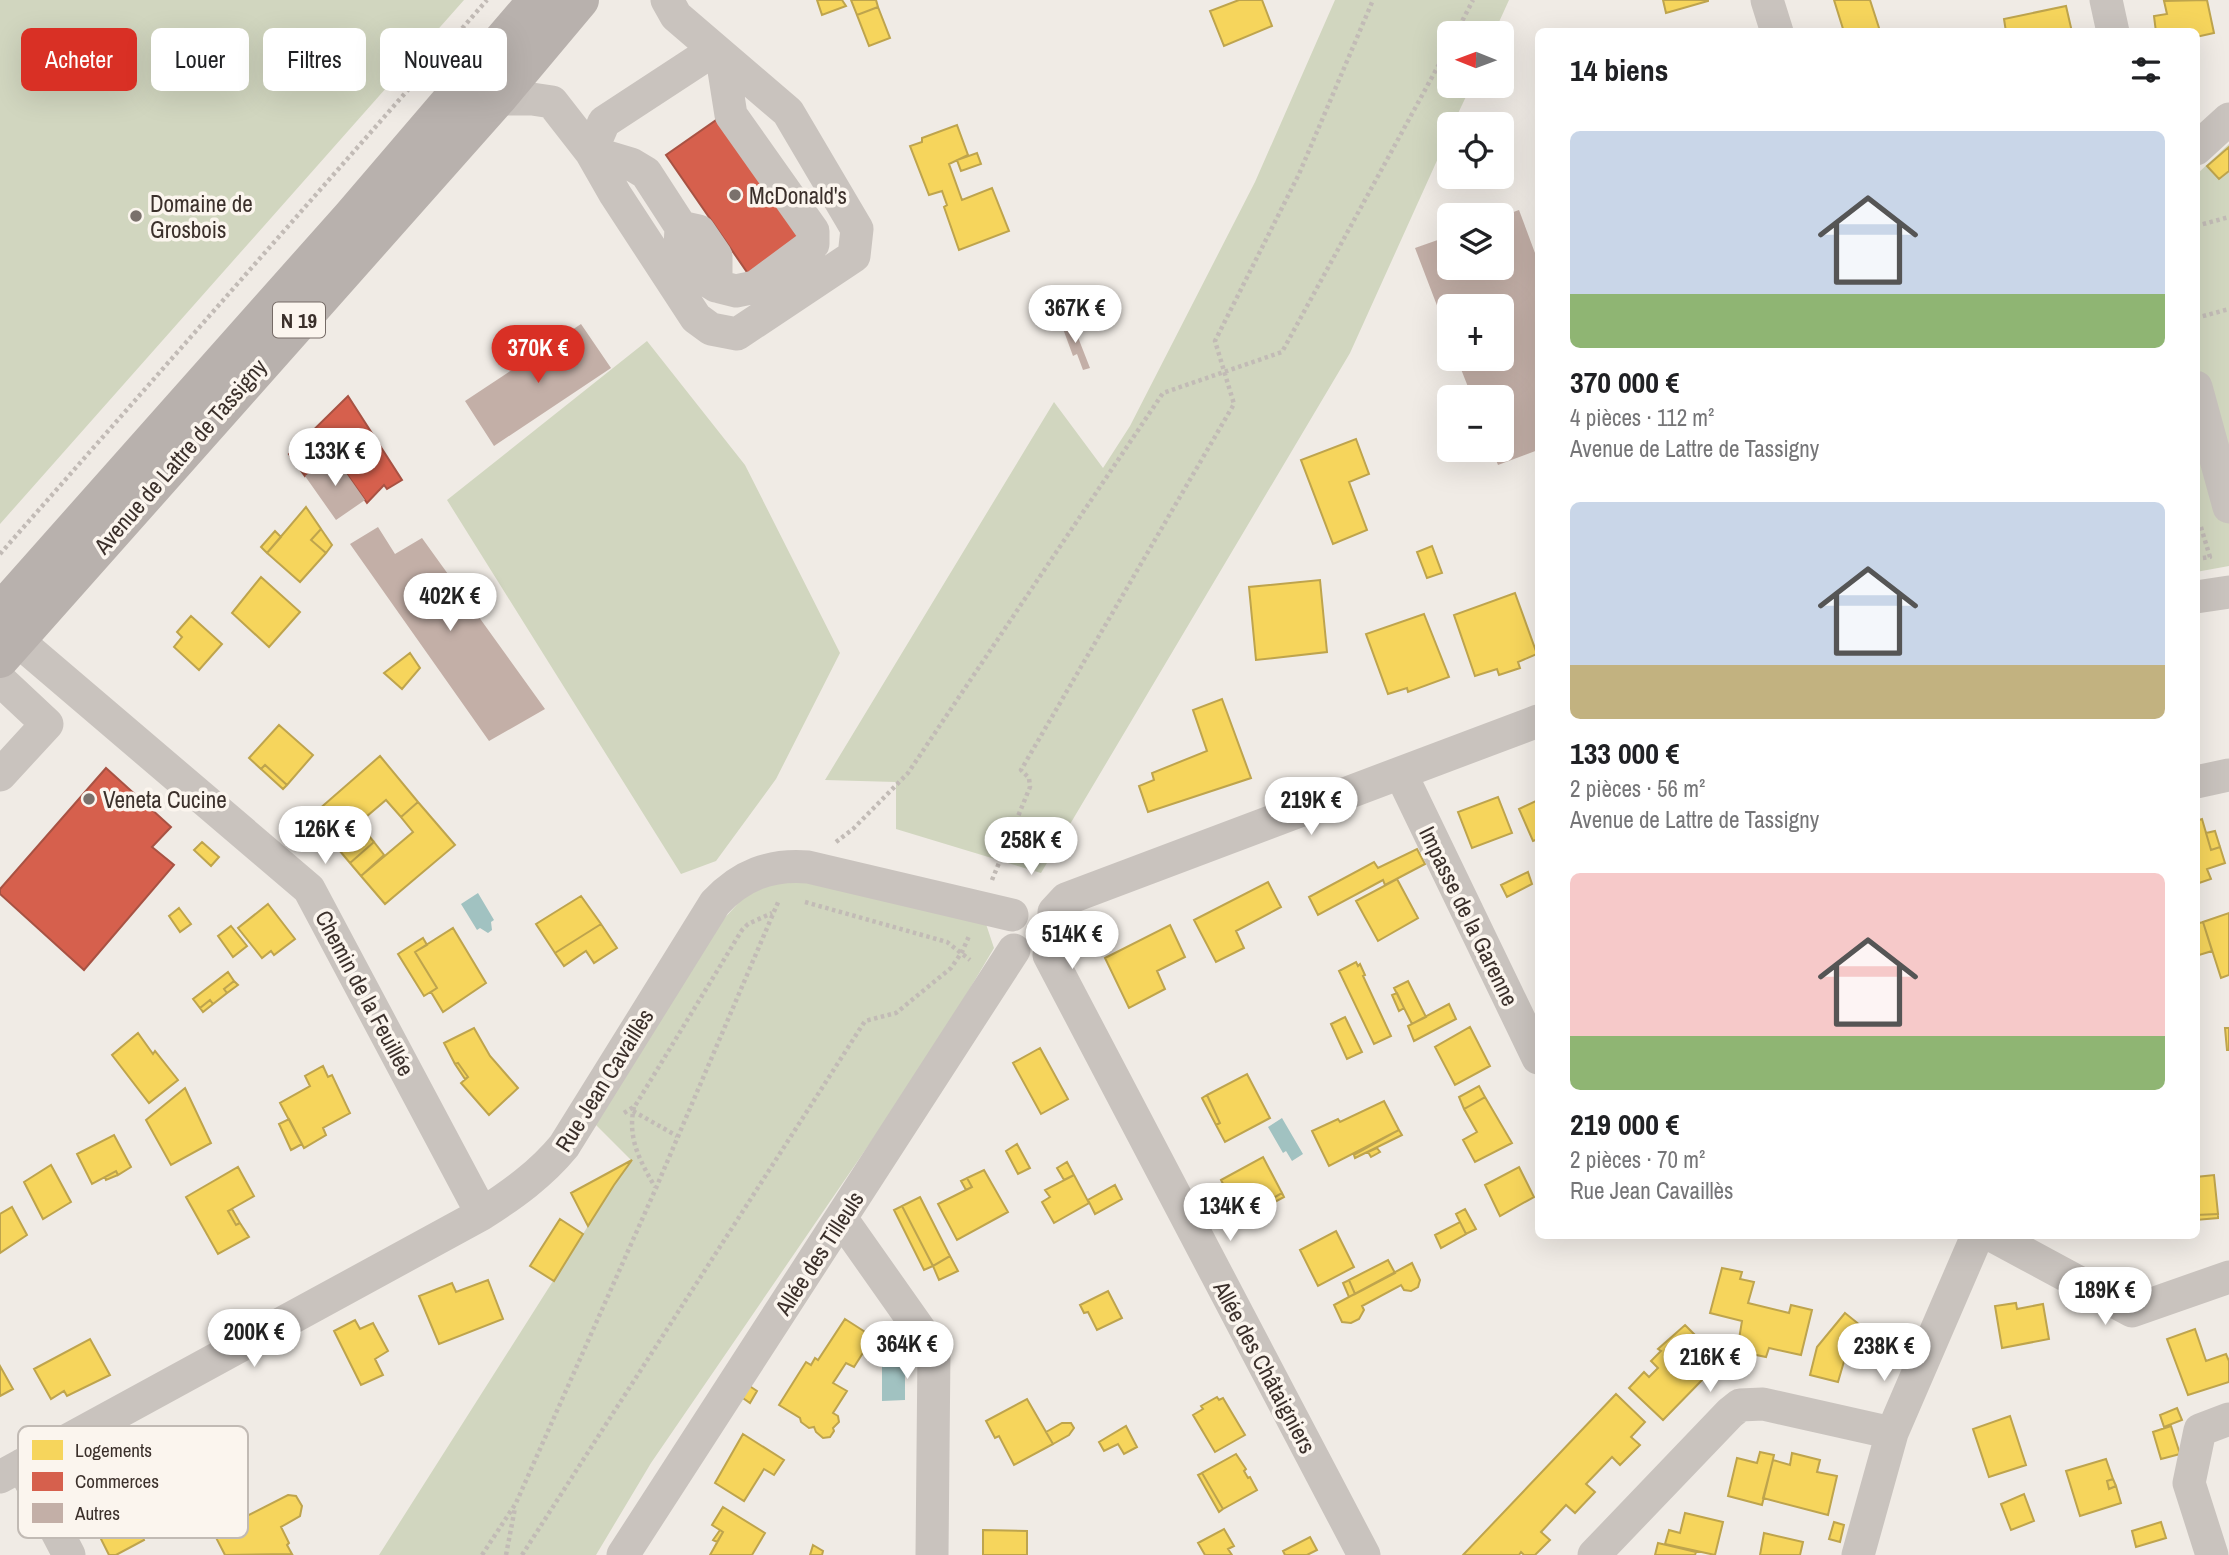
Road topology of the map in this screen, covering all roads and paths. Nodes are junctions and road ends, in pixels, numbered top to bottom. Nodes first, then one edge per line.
1 (487, 0) edge
2 (537, 0) edge
3 (580, 0) edge
4 (667, 0) edge
5 (1373, 0) edge
6 (1473, 0) edge
7 (1767, 0) edge
8 (2106, 0) edge
9 (1462, 21) edge
10 (1776, 28) edge
11 (2112, 28) edge
12 (718, 54) junction
13 (1437, 68) edge
14 (497, 99) junction
15 (2229, 119) edge
16 (2200, 145) edge
17 (591, 152) junction
18 (2229, 217) edge
19 (2200, 225) edge
20 (2229, 309) edge
21 (2200, 317) edge
22 (1225, 372) junction
23 (2206, 408) edge
24 (2214, 514) edge
25 (0, 554) edge
26 (2200, 558) edge
27 (2229, 592) edge
28 (2200, 596) edge
29 (6, 637) edge
30 (0, 680) edge
31 (1535, 722) edge
32 (1401, 774) junction
33 (0, 775) edge
34 (2229, 775) edge
35 (2200, 781) edge
36 (853, 829) dead end
37 (1003, 854) dead end
38 (781, 895) dead end
39 (793, 899) dead end
40 (1054, 912) junction
41 (1012, 915) junction
42 (1014, 950) junction
43 (962, 952) dead end
44 (1049, 955) junction
45 (951, 968) dead end
46 (1535, 1052) edge
47 (677, 1136) junction
48 (656, 1188) junction
49 (482, 1214) junction
50 (841, 1219) junction
51 (1976, 1239) edge
52 (1999, 1239) edge
53 (2229, 1278) edge
54 (2229, 1419) edge
55 (93, 1426) edge
56 (1892, 1433) junction
57 (516, 1503) junction
58 (57, 1538) edge
59 (69, 1555) edge
60 (482, 1555) edge
61 (506, 1555) edge
62 (522, 1555) edge
63 (623, 1555) edge
64 (932, 1555) edge
65 (1364, 1555) edge
66 (1594, 1555) edge
67 (1858, 1555) edge
68 (2212, 1555) edge

1 - 25 path
2 - 29 main road, N 19
3 - 14 main road, Avenue de Lattre de Tassigny / N 19
4 - 12 street
5 - 22 path
6 - 9 path
7 - 10 street
8 - 11 street
12 - 17 street
12 - 17 street
12 - 17 street
13 - 22 path
14 - 17 street
14 - 29 main road, Avenue de Lattre de Tassigny / N 19
15 - 16 street
18 - 19 path
20 - 21 path
22 - 36 path
22 - 37 path
23 - 24 street
24 - 26 path
27 - 28 street
29 - 49 street, Chemin de la Feuillée
30 - 33 street
31 - 32 street
32 - 40 street
32 - 46 street, Impasse de la Garenne
34 - 35 street
38 - 47 path
39 - 43 path
40 - 41 street
40 - 44 street
41 - 42 street
41 - 49 street, Rue Jean Cavaillès
42 - 44 street
42 - 50 street, Allée des Tilleuls
44 - 65 street, Allée des Châtaigniers
45 - 62 path
47 - 48 path
47 - 48 path
48 - 57 path
49 - 55 street, Rue Jean Cavaillès
50 - 63 street, Allée des Tilleuls
50 - 64 street
51 - 56 street
52 - 53 street
54 - 68 street
56 - 66 street
56 - 67 street
57 - 60 path
57 - 61 path
58 - 59 street

